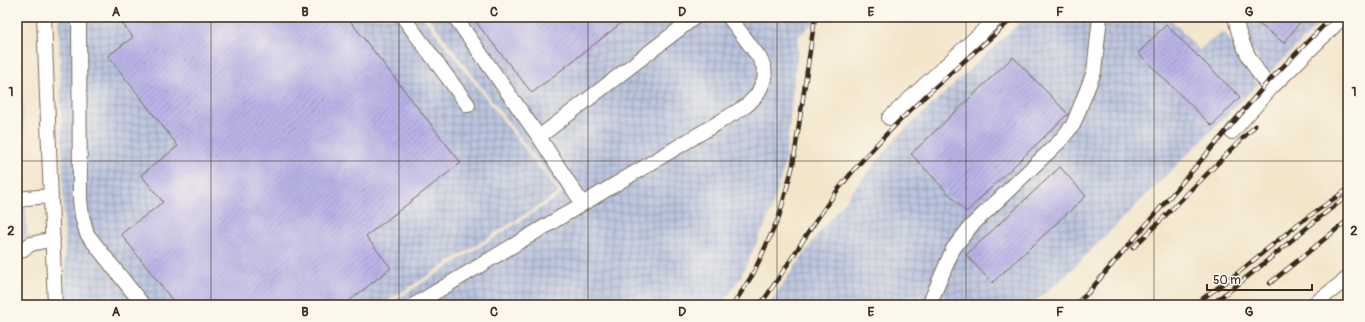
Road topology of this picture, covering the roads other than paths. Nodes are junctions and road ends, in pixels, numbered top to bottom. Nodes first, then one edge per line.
1 (44, 17) edge
2 (78, 17) edge
3 (403, 17) edge
4 (456, 17) edge
5 (695, 17) edge
6 (729, 17) edge
7 (998, 17) edge
8 (1100, 17) edge
9 (1235, 17) edge
10 (1343, 17) edge
11 (1271, 88) junction
12 (468, 105) dead end
13 (889, 118) dead end
14 (1232, 132) dead end
15 (538, 137) junction
16 (51, 196) junction
17 (17, 202) edge
18 (582, 203) junction
19 (52, 239) junction
20 (17, 253) edge
21 (1348, 278) edge
22 (55, 305) edge
23 (143, 305) edge
24 (414, 305) edge
25 (929, 305) edge
26 (1313, 305) edge

1 - 16 street
2 - 23 street
3 - 12 street
4 - 15 street
5 - 15 street
6 - 18 street
7 - 13 street
8 - 25 street
9 - 11 street
10 - 11 street
11 - 14 street
15 - 18 street
16 - 17 street
16 - 19 street
18 - 24 street
19 - 20 street
19 - 22 street
21 - 26 street

